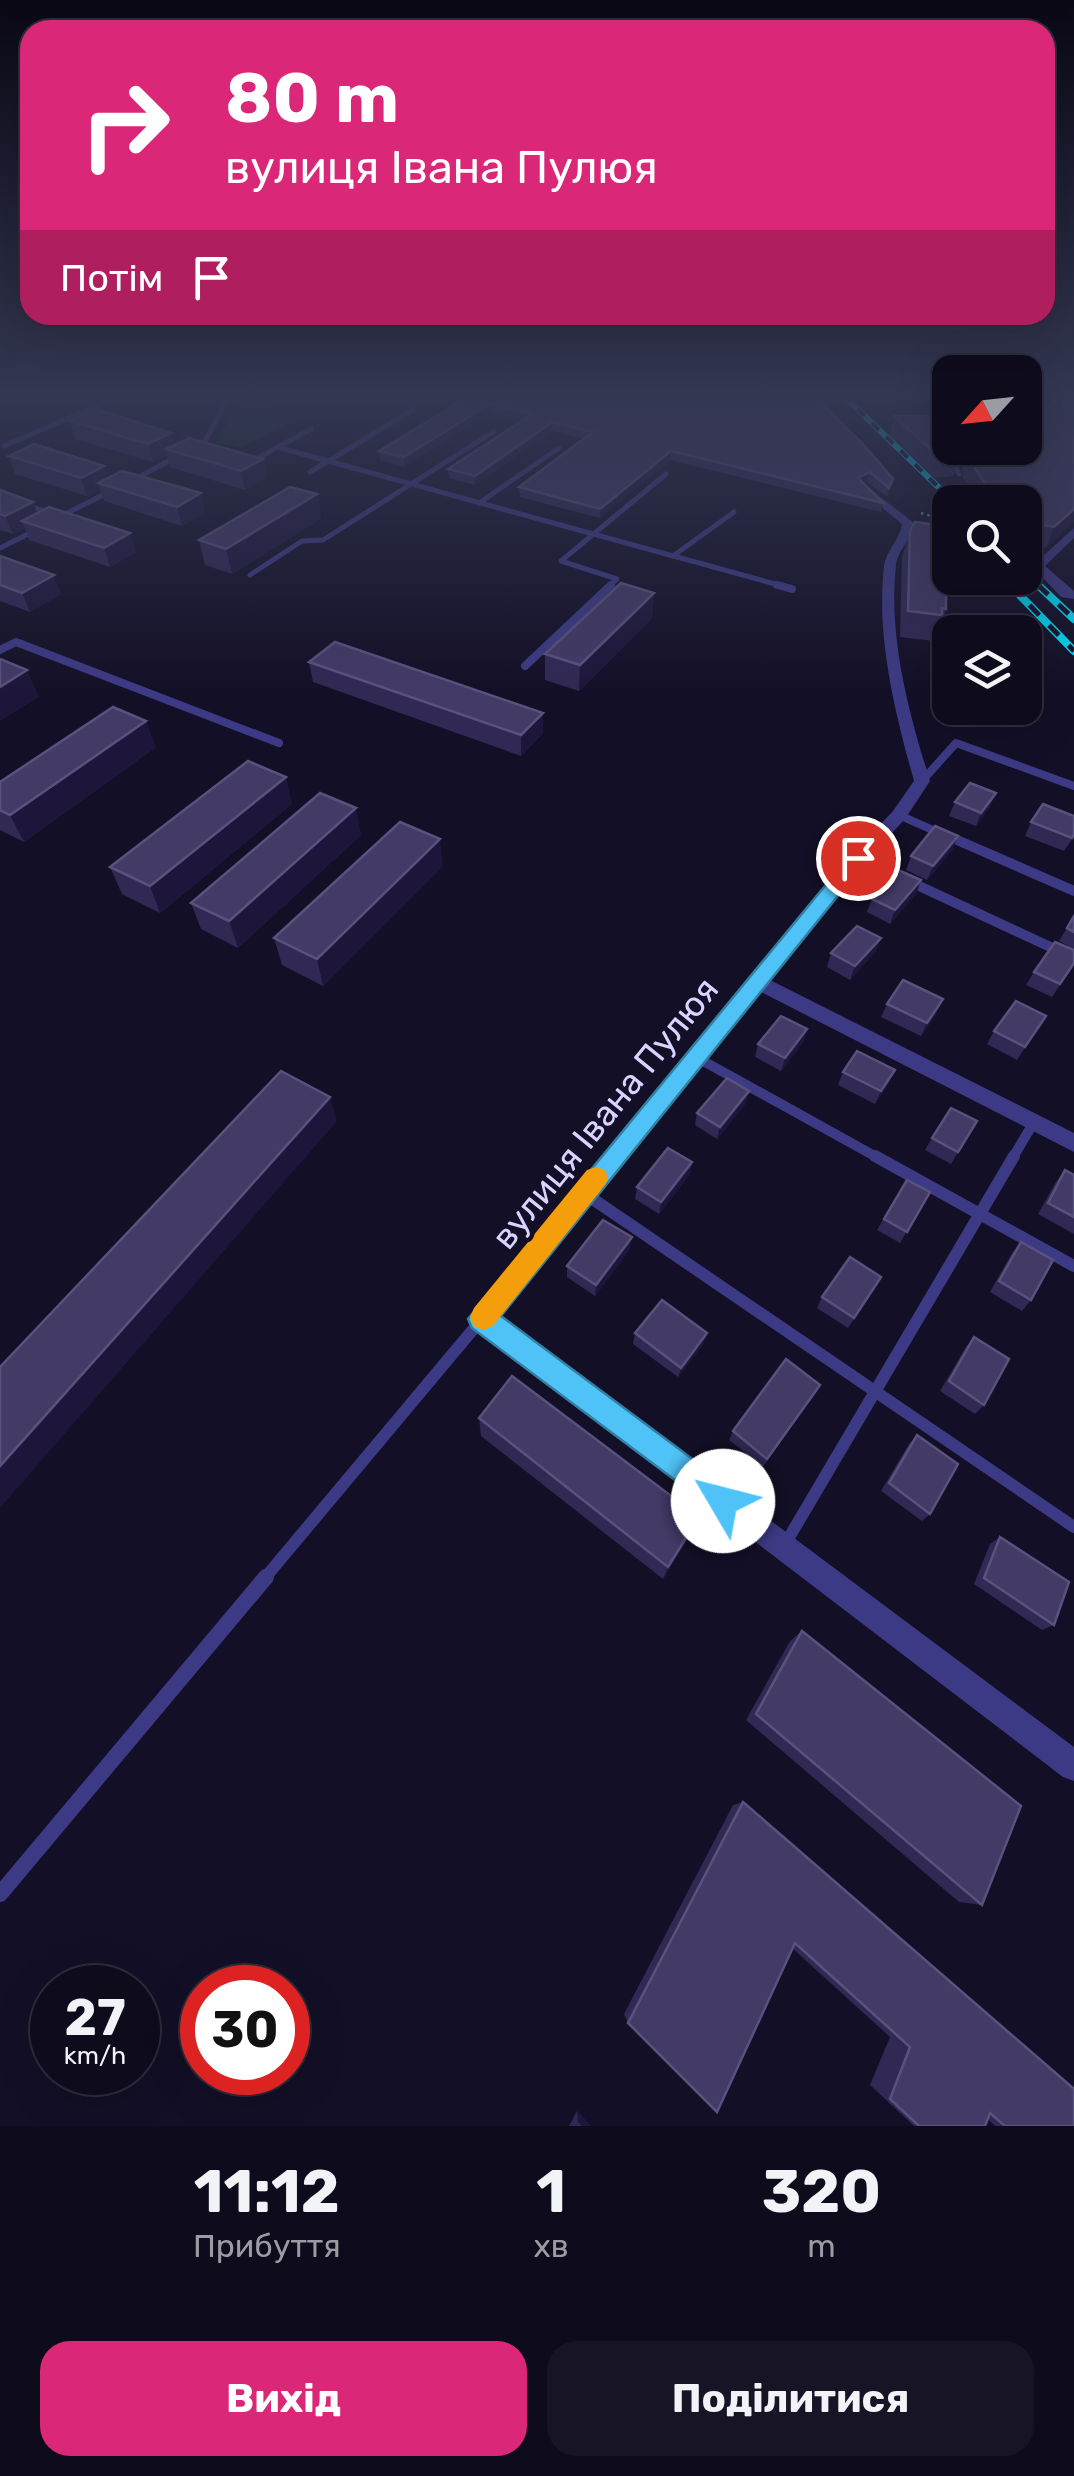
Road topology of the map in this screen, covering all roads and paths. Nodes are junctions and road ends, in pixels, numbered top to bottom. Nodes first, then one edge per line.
1 (104, 494) edge
2 (395, 494) edge
3 (448, 494) edge
4 (492, 494) edge
5 (641, 494) edge
6 (873, 494) edge
7 (0, 496) edge
8 (479, 503) junction
9 (896, 511) junction
10 (734, 512) dead end
11 (62, 516) junction
12 (932, 518) edge
13 (80, 523) edge
14 (1074, 532) edge
15 (593, 534) junction
16 (0, 548) edge
17 (672, 556) junction
18 (250, 575) dead end
19 (792, 590) dead end
20 (1070, 594) edge
21 (0, 650) edge
22 (525, 666) dead end
23 (279, 743) dead end
24 (922, 782) junction
25 (1074, 786) edge
26 (899, 815) junction
27 (858, 858) junction
28 (1074, 891) edge
29 (1074, 958) edge
30 (758, 982) junction
31 (696, 1058) junction
32 (1034, 1122) junction
33 (1074, 1143) edge
34 (584, 1193) junction
35 (982, 1214) junction
36 (1074, 1266) edge
37 (482, 1319) junction
38 (876, 1390) junction
39 (1074, 1527) edge
40 (783, 1547) junction
41 (1074, 1766) edge
42 (0, 1894) edge

1 - 11 lane
2 - 18 lane
3 - 8 lane
4 - 8 lane
5 - 15 lane
6 - 9 street
7 - 11 lane
8 - 15 lane
9 - 12 path
9 - 24 street
10 - 17 lane
11 - 13 lane
11 - 16 lane
14 - 20 street
15 - 17 lane
15 - 22 lane
17 - 19 lane
21 - 23 lane
24 - 25 lane
24 - 26 street, вулиця Івана Пулюя
26 - 27 street, вулиця Івана Пулюя
26 - 28 lane
27 - 29 lane
27 - 30 street, вулиця Івана Пулюя
30 - 31 street, вулиця Івана Пулюя
30 - 32 street, вулиця Івана Пулюя
31 - 34 street, вулиця Івана Пулюя
31 - 35 lane
32 - 33 street, вулиця Івана Пулюя
32 - 35 lane
34 - 37 street, вулиця Івана Пулюя
34 - 38 lane
35 - 36 lane
35 - 38 lane
37 - 40 street
37 - 42 lane
38 - 39 lane
38 - 40 lane
40 - 41 street

